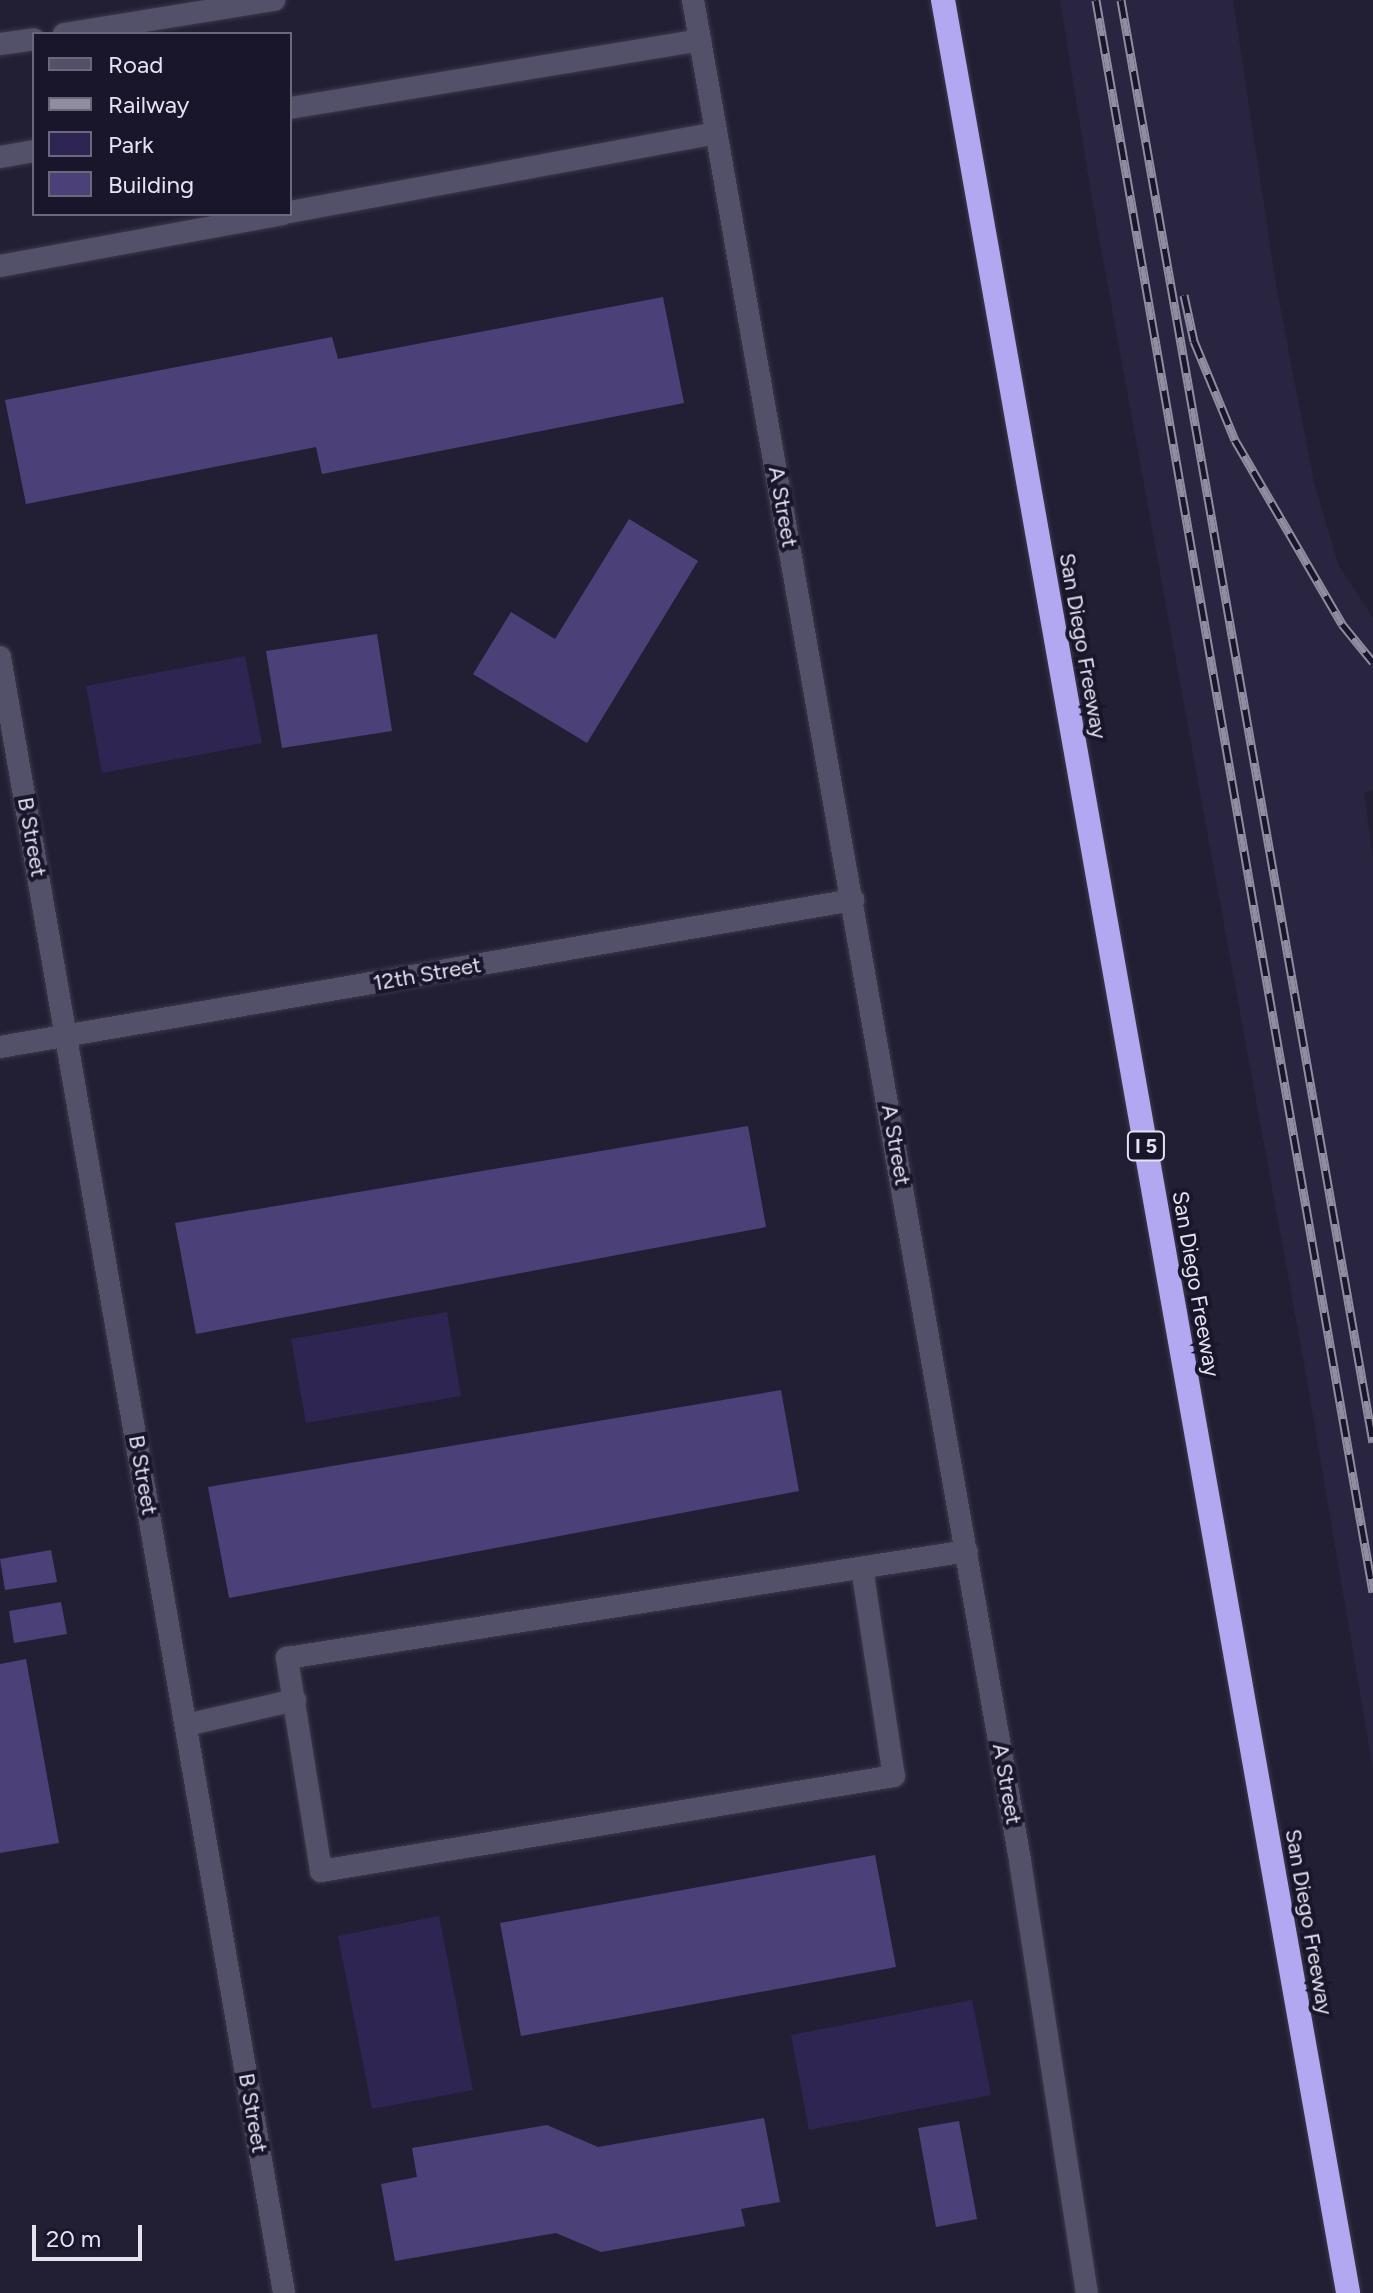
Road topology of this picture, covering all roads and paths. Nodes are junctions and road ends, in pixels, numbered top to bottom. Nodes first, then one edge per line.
1 (274, 0) edge
2 (693, 0) edge
3 (943, 0) edge
4 (76, 32) edge
5 (32, 39) edge
6 (700, 40) junction
7 (0, 44) edge
8 (292, 108) edge
9 (716, 133) junction
10 (32, 151) edge
11 (0, 157) edge
12 (292, 212) edge
13 (271, 216) edge
14 (0, 266) edge
15 (0, 657) edge
16 (853, 900) junction
17 (67, 1036) junction
18 (0, 1047) edge
19 (967, 1551) junction
20 (862, 1568) junction
21 (295, 1700) junction
22 (186, 1725) junction
23 (284, 2293) edge
24 (1087, 2293) edge
25 (1348, 2293) edge

1 - 4 street
2 - 6 street, A Street
3 - 25 highway, San Diego Freeway / I 5
5 - 7 street
6 - 8 street
6 - 9 street, A Street
9 - 12 street
9 - 16 street, A Street
10 - 11 street
13 - 14 street
15 - 17 street, B Street
16 - 17 street, 12th Street
16 - 19 street, A Street
17 - 18 street, 12th Street
17 - 22 street, B Street
19 - 20 street
19 - 24 street, A Street
20 - 21 street
20 - 21 street
21 - 22 street
22 - 23 street, B Street

